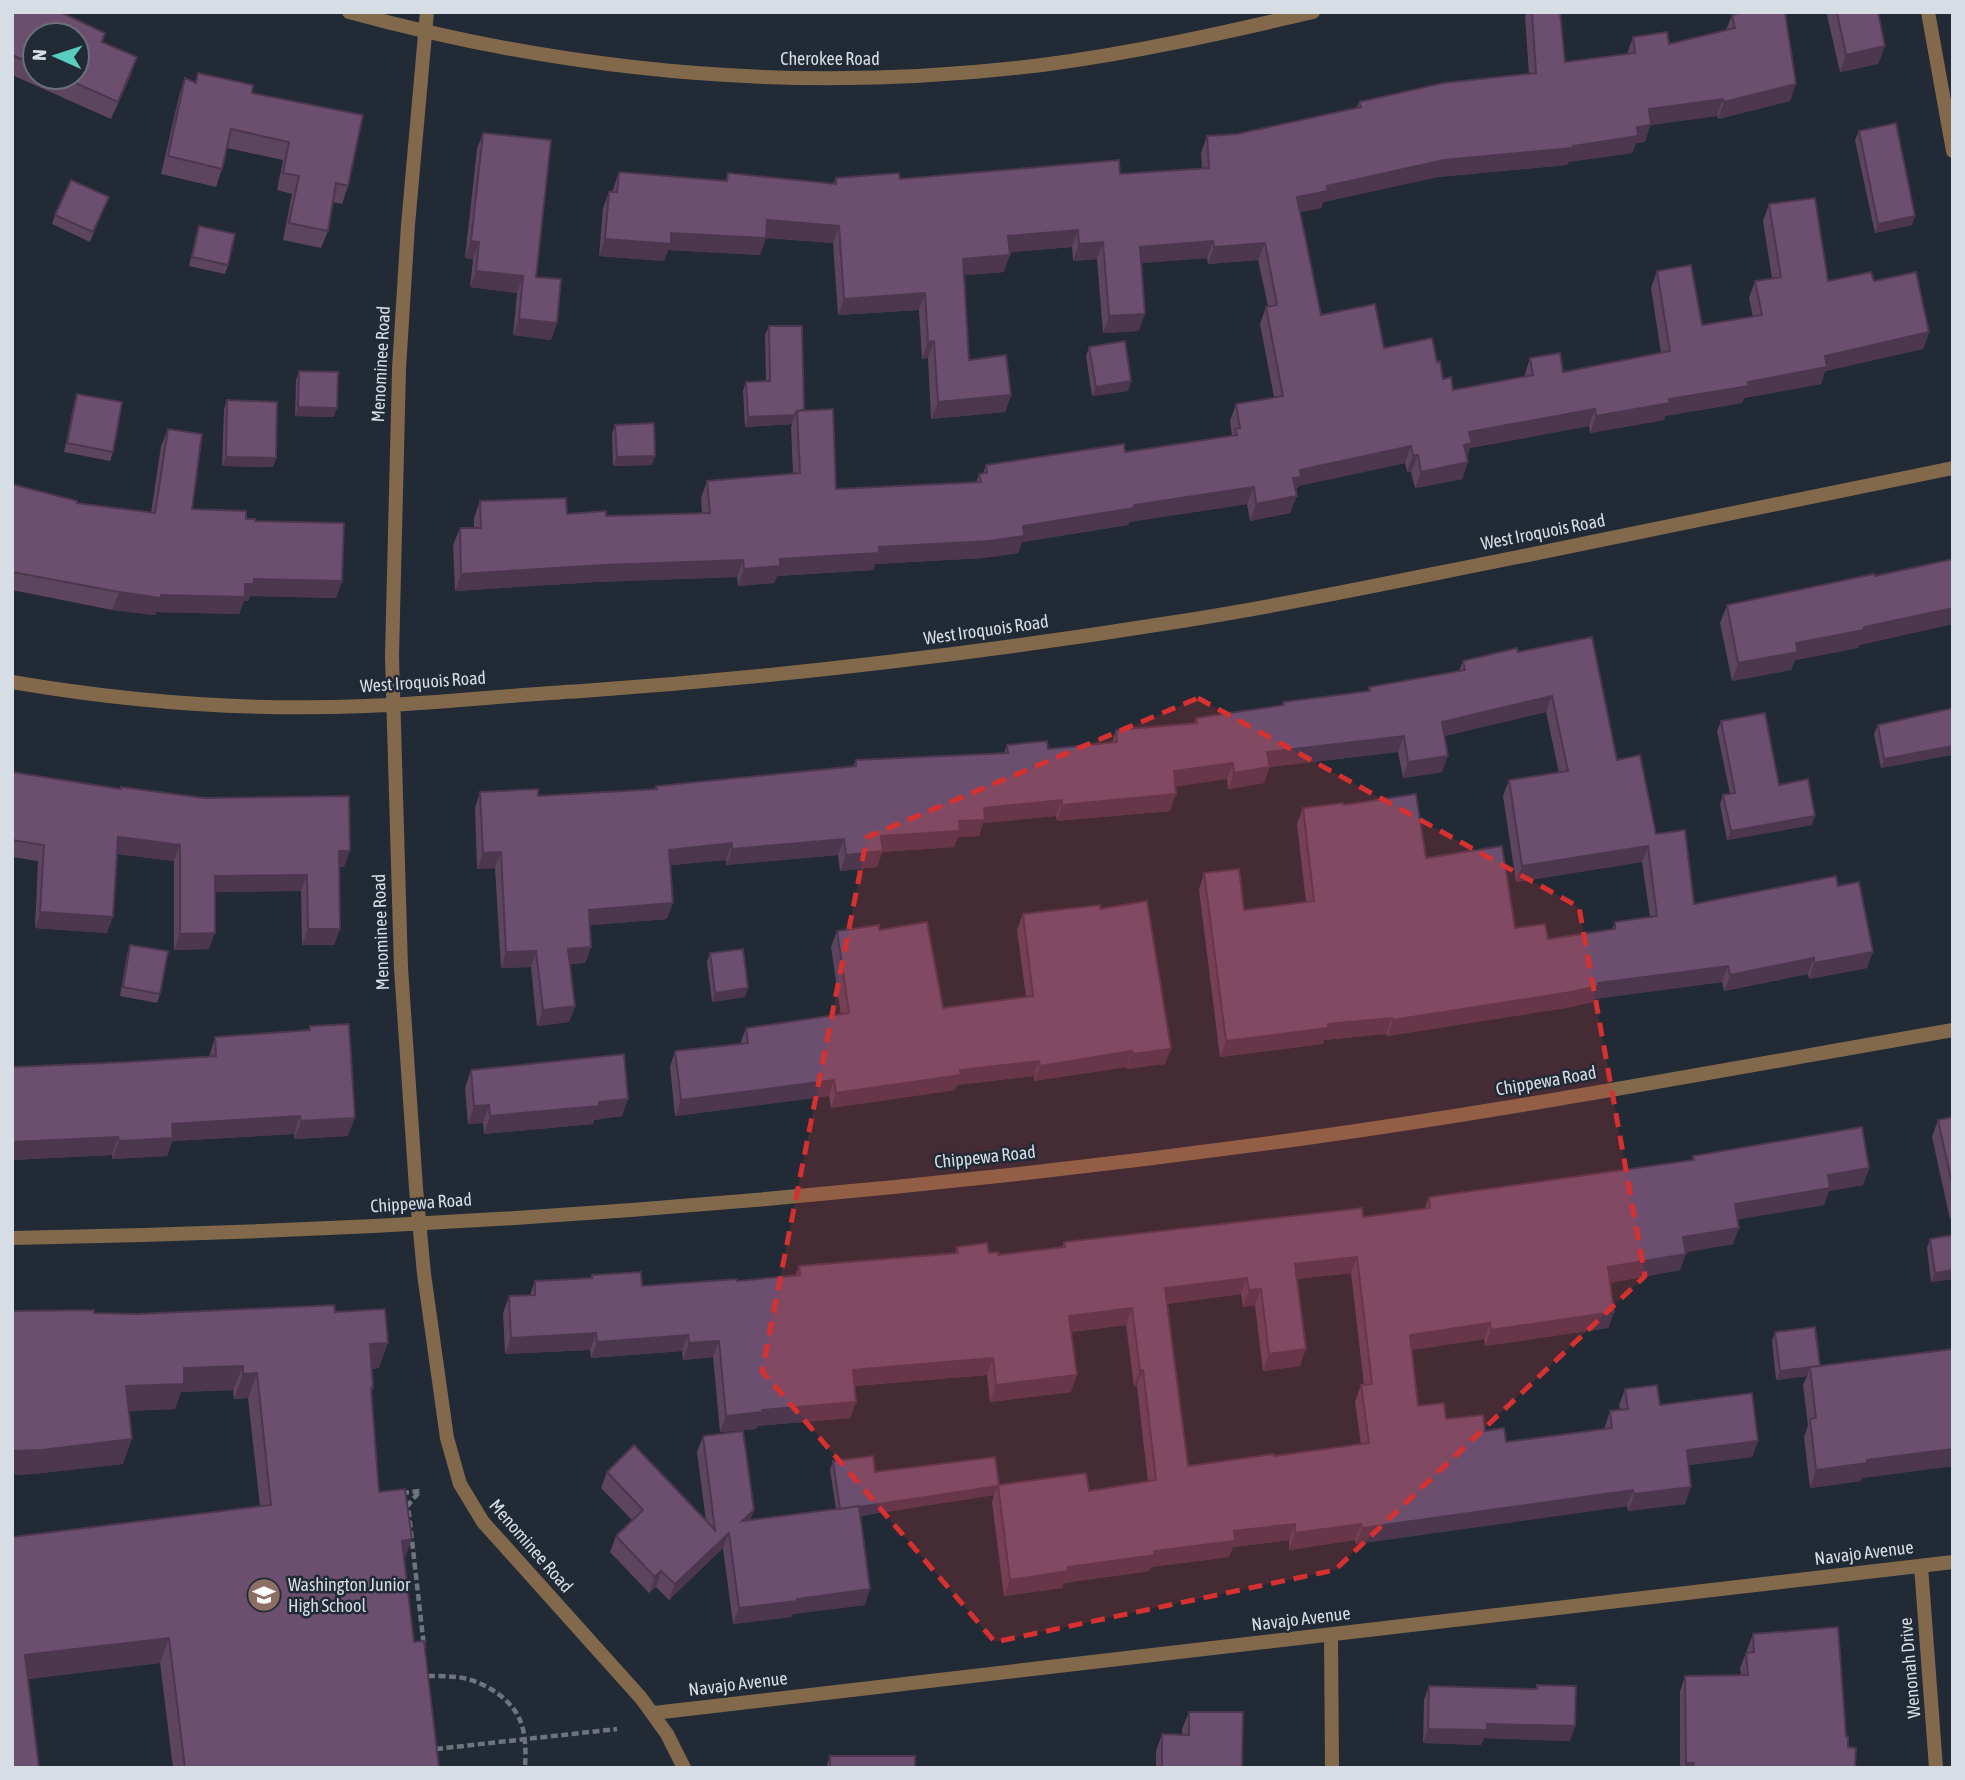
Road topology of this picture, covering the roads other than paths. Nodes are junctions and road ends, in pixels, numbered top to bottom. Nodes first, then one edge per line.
1 (349, 12) edge
2 (427, 12) edge
3 (1312, 12) edge
4 (1928, 12) edge
5 (425, 32) junction
6 (1953, 151) edge
7 (1953, 468) edge
8 (12, 681) edge
9 (393, 704) junction
10 (1953, 1030) edge
11 (419, 1223) junction
12 (12, 1238) edge
13 (1953, 1562) edge
14 (1920, 1566) junction
15 (1331, 1635) junction
16 (654, 1713) junction
17 (684, 1768) edge
18 (1332, 1768) edge
19 (1936, 1768) edge

1 - 5 street, Cherokee Road
2 - 5 street, Menominee Road
3 - 5 street, Cherokee Road
4 - 6 street
5 - 9 street, Menominee Road
7 - 9 street, West Iroquois Road
8 - 9 street, West Iroquois Road
9 - 11 street, Menominee Road
10 - 11 street, Chippewa Road
11 - 12 street, Chippewa Road
11 - 16 street, Menominee Road
13 - 14 street, Navajo Avenue
14 - 15 street, Navajo Avenue
14 - 19 street, Wenonah Drive
15 - 16 street, Navajo Avenue
15 - 18 street
16 - 17 street, Menominee Road

